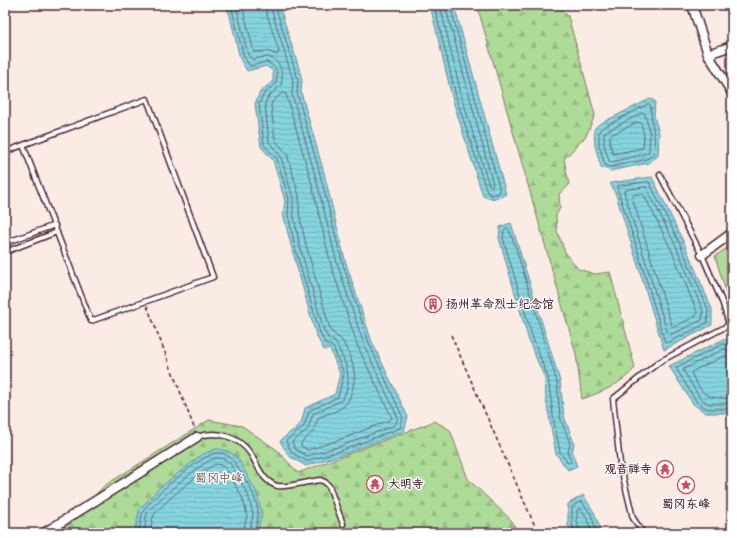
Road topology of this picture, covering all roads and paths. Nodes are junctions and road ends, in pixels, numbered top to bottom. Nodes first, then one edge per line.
1 (692, 5) edge
2 (732, 46) edge
3 (708, 54) junction
4 (732, 93) edge
5 (23, 145) junction
6 (5, 152) edge
7 (660, 174) dead end
8 (55, 225) junction
9 (57, 232) junction
10 (732, 233) edge
11 (5, 243) edge
12 (5, 252) edge
13 (702, 255) junction
14 (145, 301) junction
15 (731, 327) edge
16 (451, 335) dead end
17 (197, 437) junction
18 (343, 524) dead end
19 (44, 533) edge
20 (538, 533) edge
21 (643, 533) edge

1 - 3 street
2 - 3 street
3 - 4 street
5 - 6 lane
5 - 8 lane
5 - 14 lane
7 - 13 lane
8 - 9 lane
8 - 11 lane
9 - 12 lane
9 - 14 lane
10 - 13 street
13 - 15 lane
14 - 17 path
15 - 21 lane
16 - 20 path
17 - 18 lane
17 - 19 street

